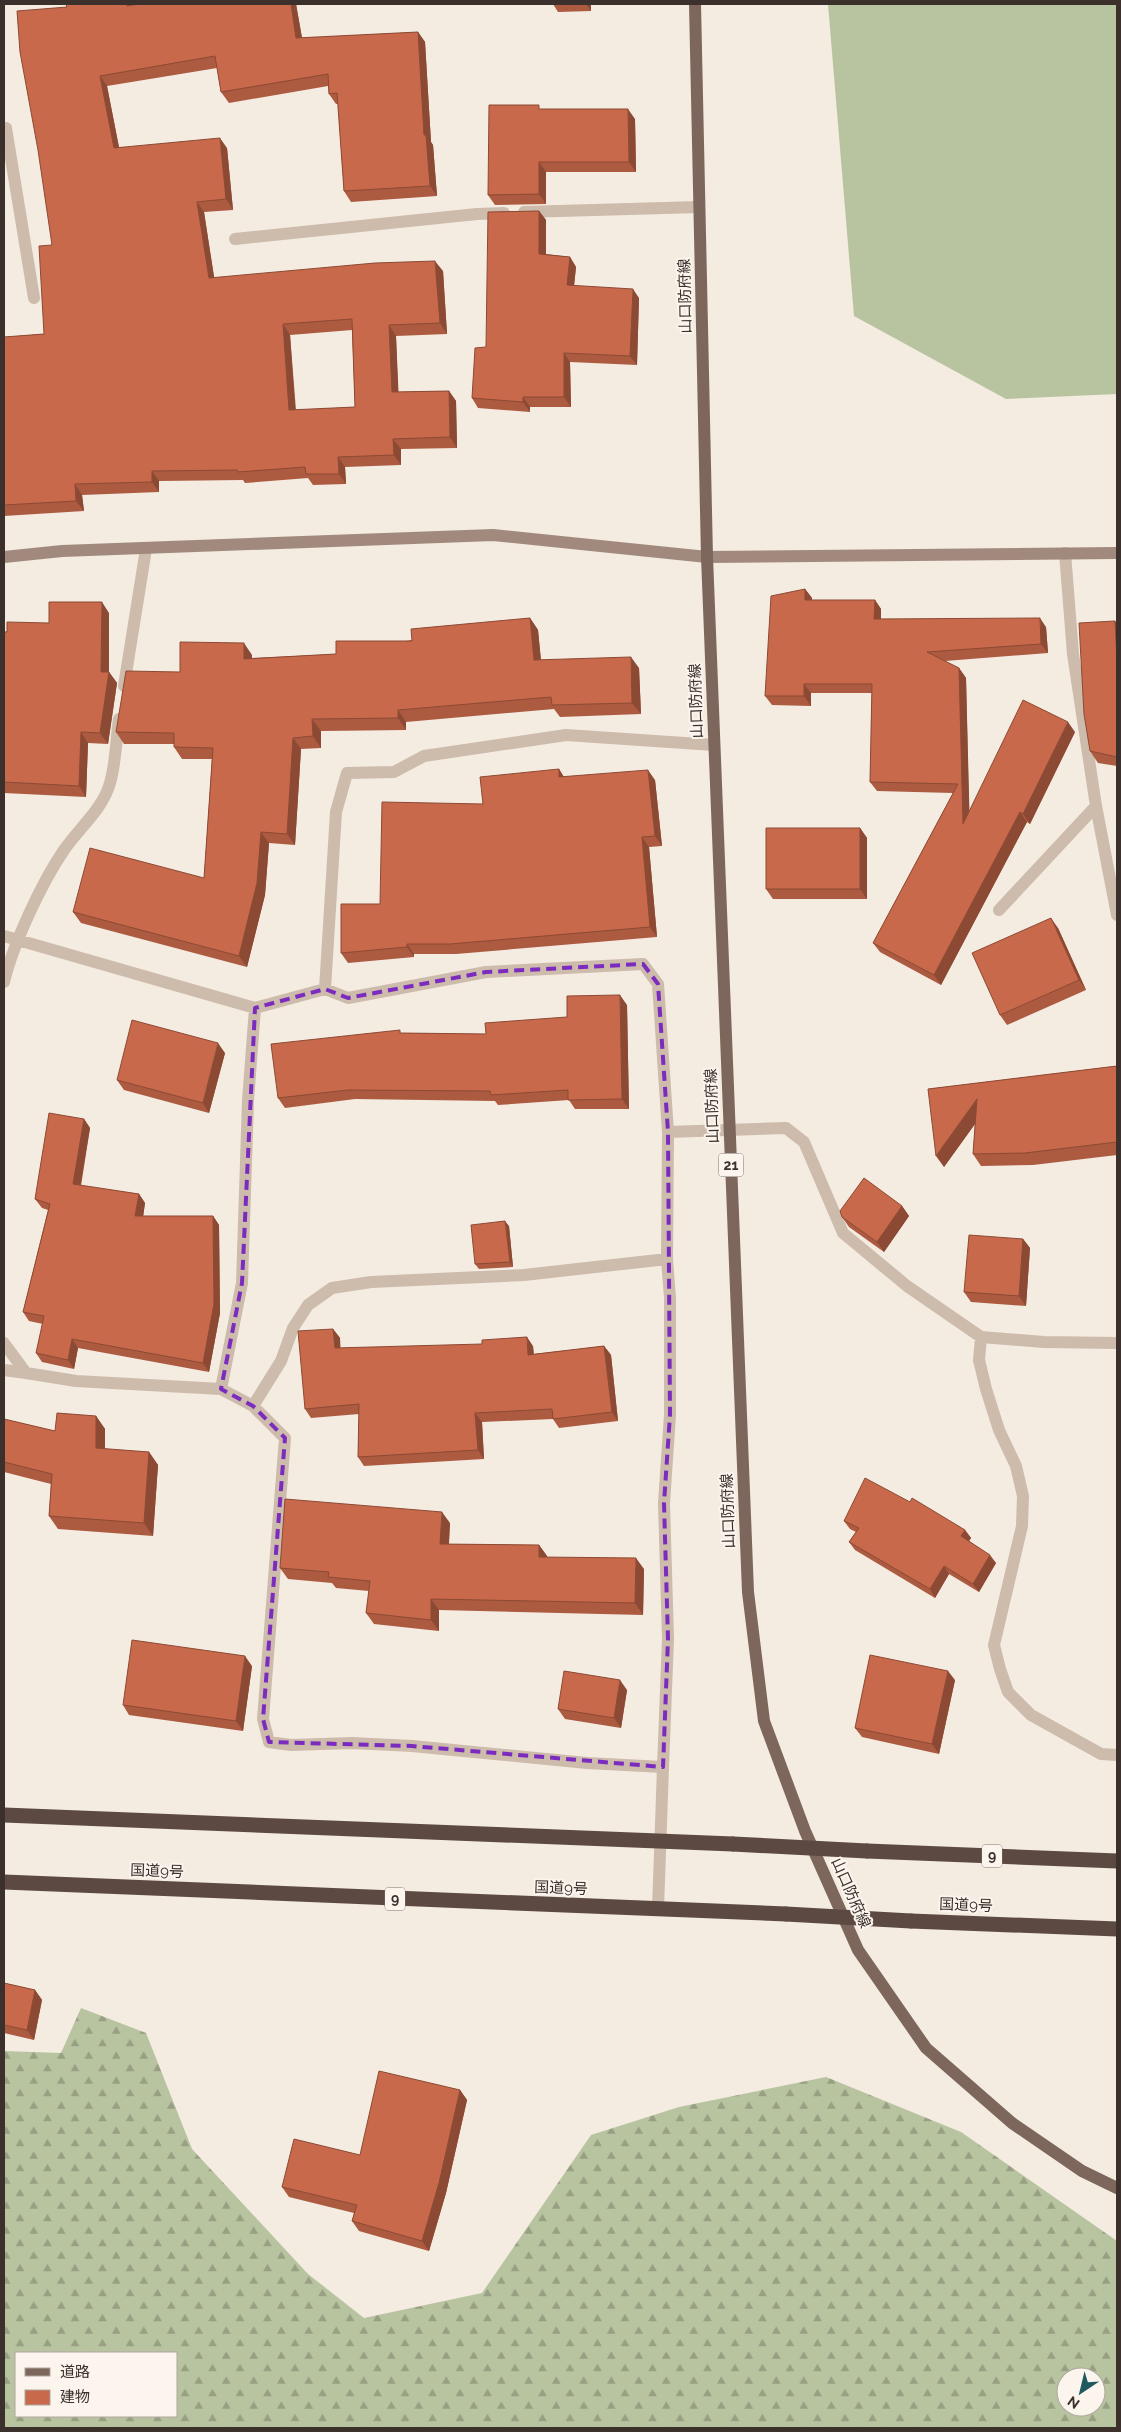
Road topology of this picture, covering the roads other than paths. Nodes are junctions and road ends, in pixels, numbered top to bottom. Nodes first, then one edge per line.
1 (695, 4) edge
2 (4, 129) edge
3 (699, 207) junction
4 (235, 239) dead end
5 (34, 298) dead end
6 (146, 549) junction
7 (1066, 553) junction
8 (1117, 553) edge
9 (4, 557) edge
10 (707, 557) junction
11 (714, 745) junction
12 (1096, 806) junction
13 (998, 910) dead end
14 (1117, 915) edge
15 (4, 936) edge
16 (19, 941) junction
17 (4, 982) edge
18 (324, 989) junction
19 (255, 1008) junction
20 (730, 1129) junction
21 (668, 1132) junction
22 (667, 1259) junction
23 (981, 1337) junction
24 (4, 1343) edge
25 (1117, 1343) edge
26 (4, 1370) edge
27 (26, 1374) junction
28 (221, 1389) junction
29 (253, 1406) junction
30 (1117, 1756) edge
31 (663, 1767) junction
32 (4, 1815) edge
33 (662, 1841) junction
34 (1117, 1861) edge
35 (4, 1882) edge
36 (658, 1909) junction
37 (1117, 1929) edge
38 (1117, 2188) edge

1 - 3 main road, 山口防府線 / 21
2 - 5 street
3 - 4 street
3 - 10 main road, 山口防府線 / 21
6 - 9 street
6 - 10 street
6 - 16 street
7 - 8 street
7 - 10 street
7 - 12 street
10 - 11 main road, 山口防府線 / 21
11 - 18 street
11 - 20 main road, 山口防府線 / 21
12 - 13 street
12 - 14 street
15 - 16 street
16 - 17 street
16 - 19 street
18 - 19 street
18 - 21 street
19 - 28 street
20 - 21 street
20 - 23 street
20 - 38 main road, 山口防府線 / 21
21 - 22 street
22 - 29 street
22 - 31 street
23 - 25 street
23 - 30 street
24 - 27 street
26 - 27 street
27 - 28 street
28 - 29 street
29 - 31 street
31 - 33 street
32 - 33 highway, 9
33 - 34 highway, 9, bridge
33 - 36 street
35 - 36 highway, 国道9号 / 9
36 - 37 highway, 国道9号 / 9, bridge

